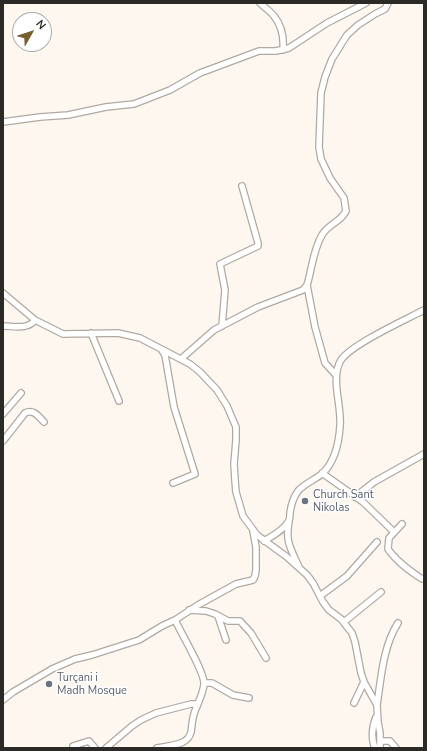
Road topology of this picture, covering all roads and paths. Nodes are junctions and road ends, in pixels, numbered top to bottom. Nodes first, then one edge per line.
1 (260, 3) edge
2 (366, 3) edge
3 (388, 3) edge
4 (283, 50) junction
5 (3, 122) edge
6 (242, 186) dead end
7 (307, 285) junction
8 (3, 293) edge
9 (424, 310) edge
10 (35, 320) junction
11 (3, 326) edge
12 (222, 326) junction
13 (91, 333) junction
14 (160, 349) junction
15 (181, 359) junction
16 (336, 375) junction
17 (22, 393) dead end
18 (119, 400) dead end
19 (3, 414) edge
20 (44, 422) dead end
21 (3, 441) edge
22 (424, 454) edge
23 (322, 474) junction
24 (173, 483) dead end
25 (355, 497) junction
26 (289, 522) junction
27 (402, 524) dead end
28 (253, 531) junction
29 (394, 532) junction
30 (264, 541) junction
31 (377, 542) dead end
32 (301, 569) junction
33 (424, 578) edge
34 (381, 592) dead end
35 (320, 596) junction
36 (189, 610) junction
37 (218, 616) junction
38 (175, 620) junction
39 (344, 622) junction
40 (398, 623) dead end
41 (226, 640) dead end
42 (266, 658) dead end
43 (364, 682) junction
44 (204, 683) junction
45 (248, 698) dead end
46 (3, 700) edge
47 (354, 703) dead end
48 (377, 705) junction
49 (197, 706) junction
50 (377, 716) junction
51 (380, 741) junction
52 (73, 746) dead end
53 (95, 748) edge
54 (106, 748) edge
55 (157, 748) edge
56 (375, 748) edge
57 (380, 748) edge
58 (396, 748) edge

1 - 4 street
2 - 4 street
3 - 7 street
4 - 5 street
6 - 12 street
7 - 12 street
7 - 16 street
8 - 10 street
9 - 16 street
10 - 11 street
10 - 13 street
12 - 15 street
13 - 14 street
13 - 18 street
14 - 15 street
14 - 24 street
15 - 28 street
16 - 23 street
17 - 19 street
20 - 21 street
22 - 25 street
23 - 25 street
23 - 26 street
25 - 29 street
26 - 30 street
26 - 32 street
27 - 29 street
28 - 30 street
28 - 36 street
29 - 33 street
30 - 32 street
31 - 35 street
32 - 35 street
34 - 39 street
35 - 39 street
36 - 37 street
36 - 38 street
37 - 41 street
37 - 42 street
38 - 44 street
38 - 46 street
39 - 43 street
40 - 48 street
43 - 47 street
43 - 48 street
44 - 45 street
44 - 49 street
48 - 50 street
49 - 54 street
49 - 55 street
50 - 51 street
50 - 56 street
51 - 57 street
51 - 58 street
52 - 53 street

